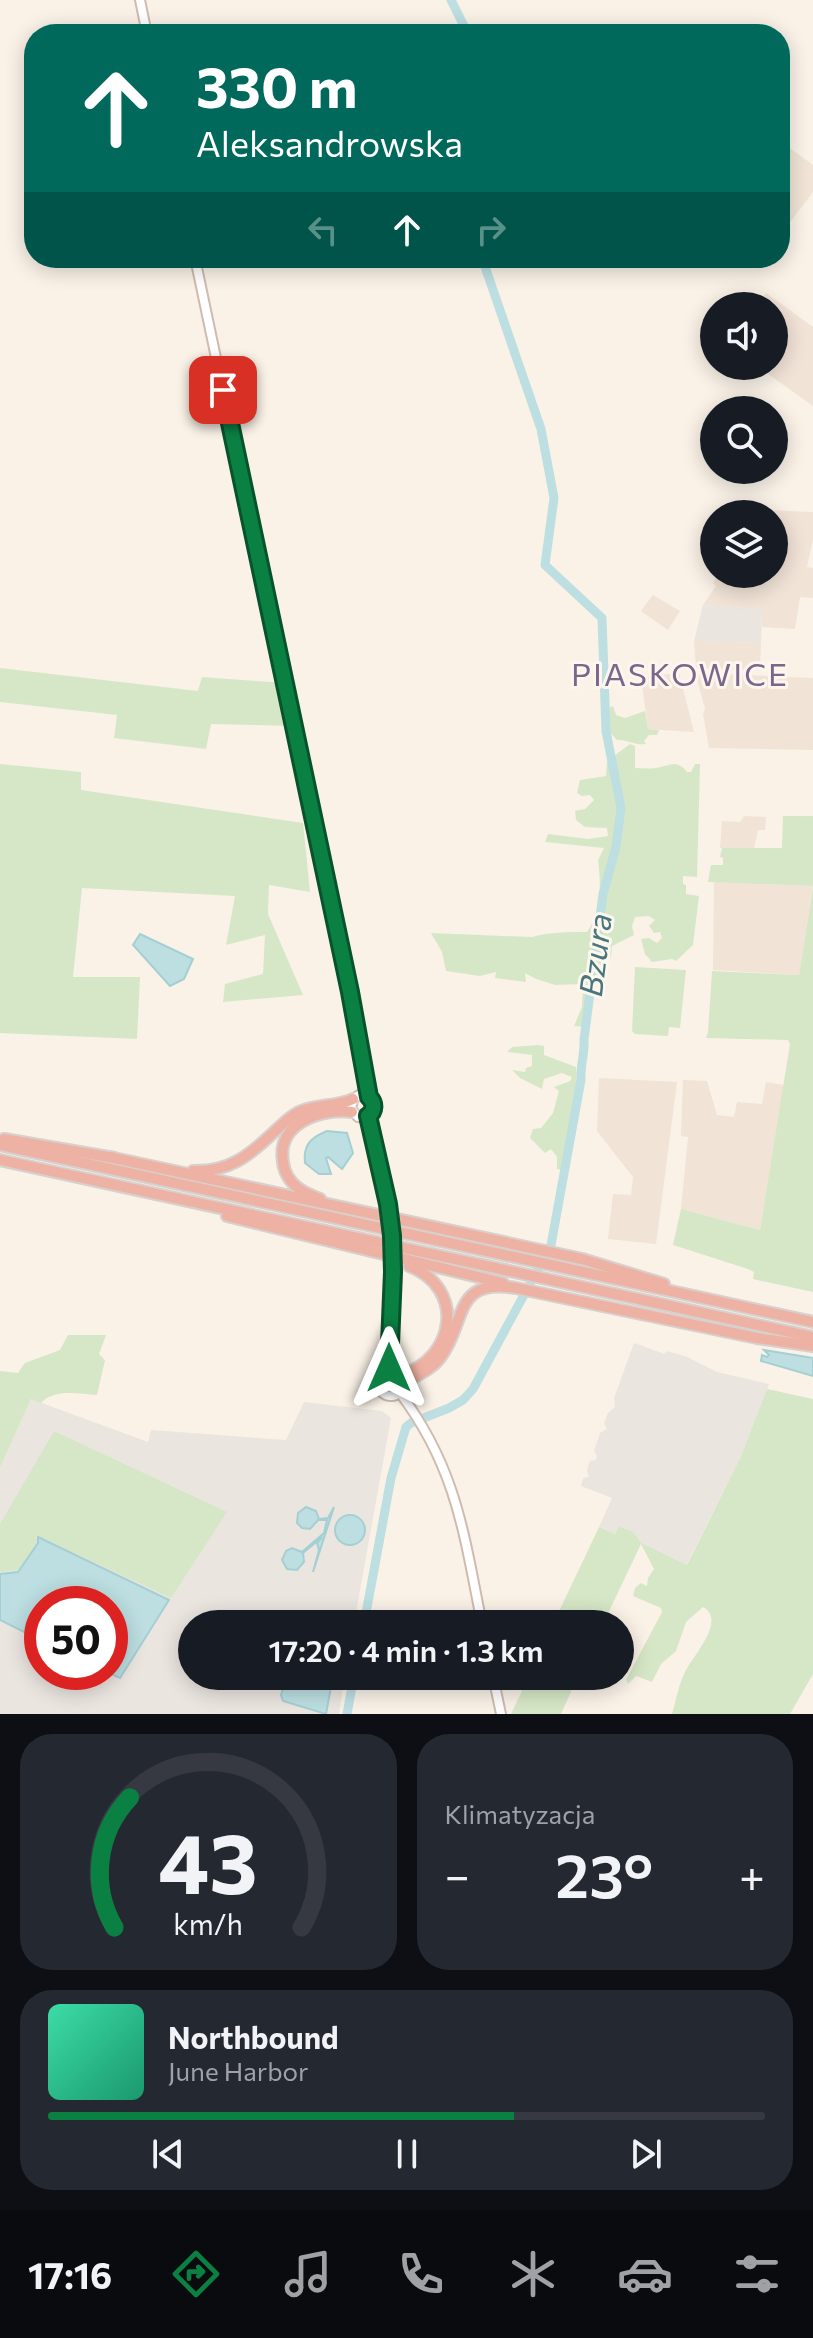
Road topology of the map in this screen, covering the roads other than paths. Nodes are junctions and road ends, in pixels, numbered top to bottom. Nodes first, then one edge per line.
1 (140, 0) edge
2 (145, 24) edge
3 (197, 268) edge
4 (360, 1097) junction
5 (360, 1115) junction
6 (0, 1138) edge
7 (0, 1145) edge
8 (109, 1157) junction
9 (0, 1160) edge
10 (156, 1194) junction
11 (326, 1202) junction
12 (377, 1254) junction
13 (644, 1281) junction
14 (516, 1288) junction
15 (813, 1322) edge
16 (813, 1337) edge
17 (813, 1346) edge
18 (389, 1370) junction
19 (401, 1384) junction
20 (479, 1610) edge
21 (496, 1690) edge
22 (501, 1714) edge

1 - 2 main road
3 - 4 main road
4 - 5 main road
4 - 5 main road
4 - 8 highway
5 - 11 highway
5 - 18 main road, bridge
6 - 8 highway
7 - 13 highway
8 - 11 highway
9 - 10 highway
10 - 12 highway
10 - 16 highway
11 - 13 highway
12 - 14 highway
12 - 19 highway
13 - 15 highway
14 - 17 highway
14 - 19 highway
18 - 19 main road
18 - 19 main road
19 - 20 main road
21 - 22 main road

